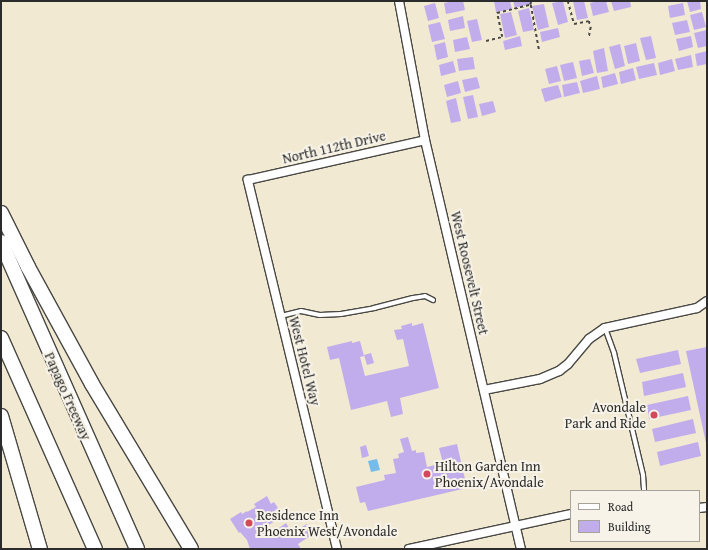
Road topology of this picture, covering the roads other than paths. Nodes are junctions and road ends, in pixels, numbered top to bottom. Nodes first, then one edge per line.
1 (399, 1) edge
2 (425, 140) junction
3 (248, 180) joint
4 (1, 213) edge
5 (1, 242) edge
6 (433, 300) dead end
7 (707, 302) edge
8 (697, 308) junction
9 (707, 310) edge
10 (281, 316) junction
11 (605, 328) junction
12 (1, 338) edge
13 (484, 390) junction
14 (1, 416) edge
15 (644, 490) edge
16 (570, 514) edge
17 (516, 526) junction
18 (40, 549) edge
19 (95, 549) edge
20 (137, 549) edge
21 (191, 549) edge
22 (337, 549) edge
23 (409, 549) edge
24 (521, 549) edge

1 - 2 street, West Roosevelt Street
2 - 3 street, North 112th Drive
2 - 13 street, West Roosevelt Street
3 - 10 street, West Hotel Way
4 - 21 highway
5 - 20 highway, Papago Freeway
6 - 10 lane
7 - 8 street
8 - 9 street
8 - 11 street
10 - 22 street, West Hotel Way
11 - 13 street
11 - 15 lane
12 - 19 highway
13 - 17 street, West Roosevelt Street
14 - 18 highway
16 - 17 street
17 - 23 street
17 - 24 street, West Roosevelt Street

